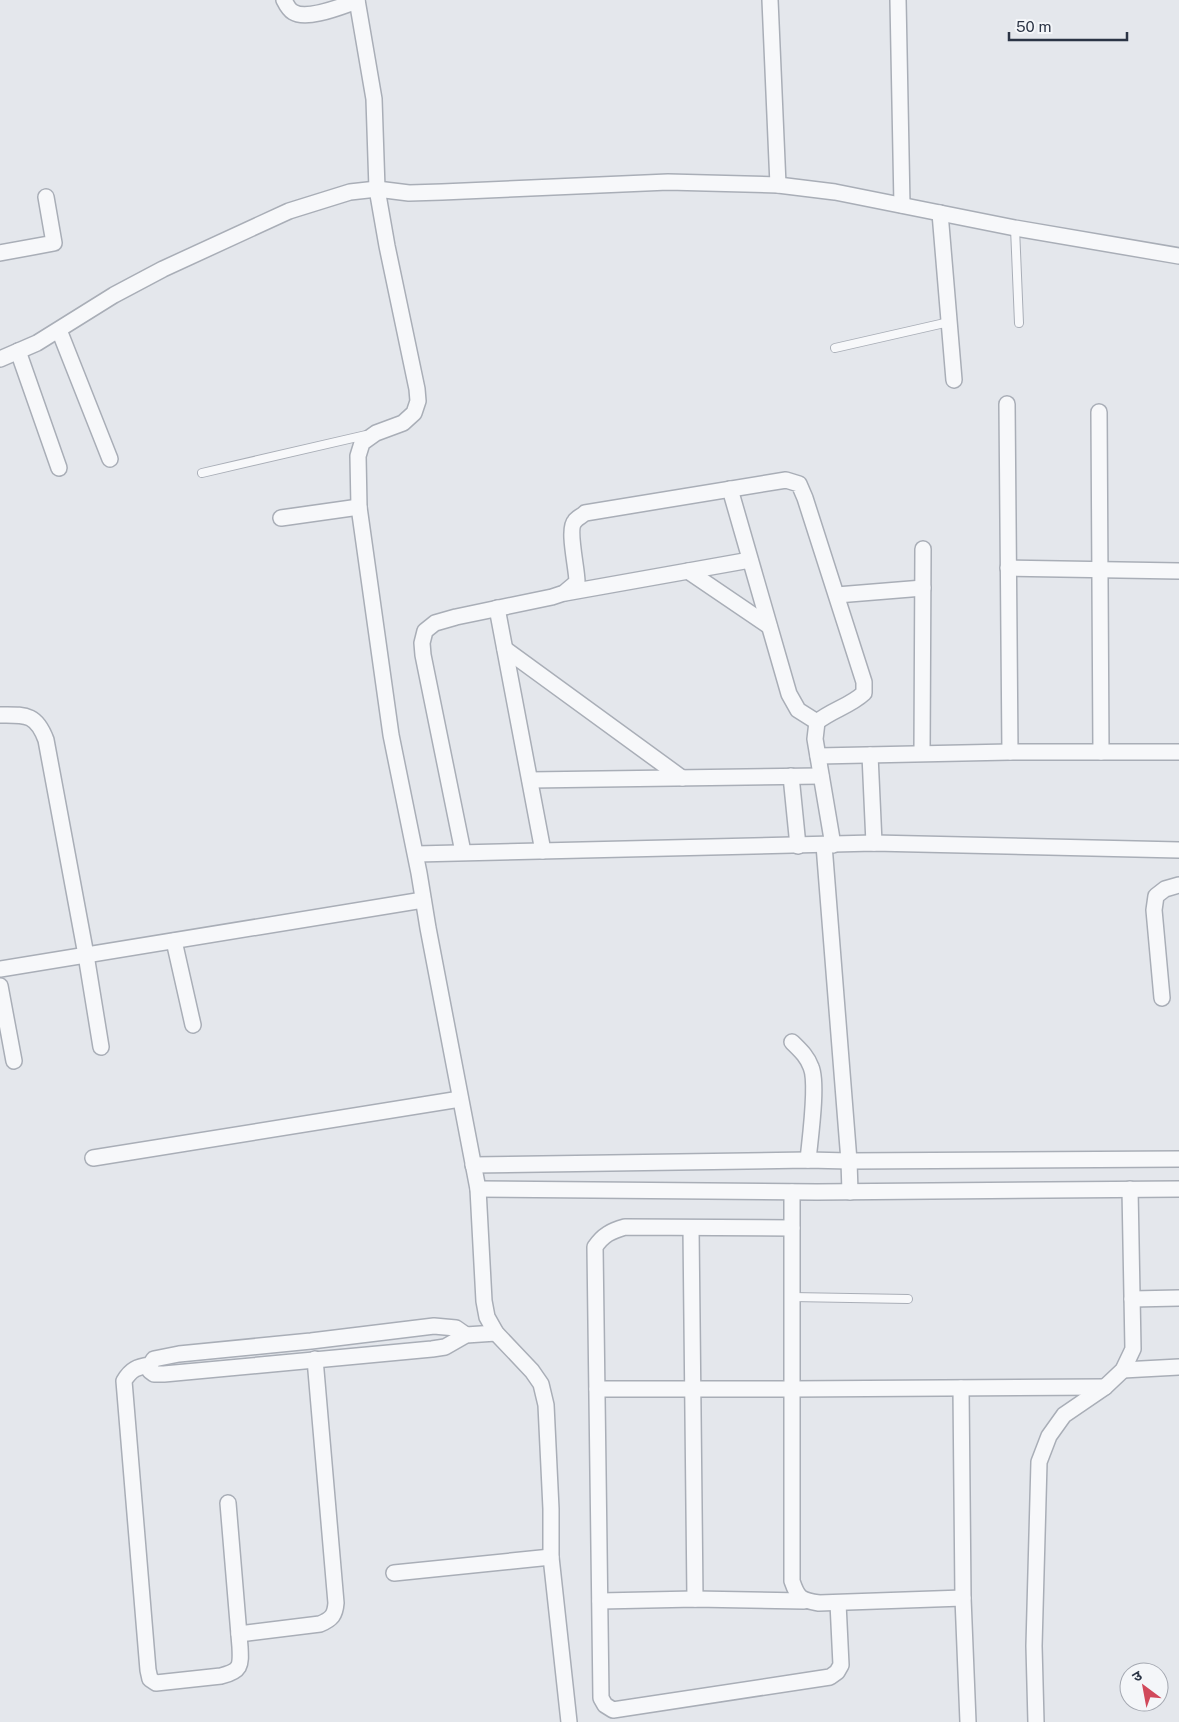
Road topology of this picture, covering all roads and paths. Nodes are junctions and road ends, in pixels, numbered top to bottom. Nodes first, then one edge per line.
1 (284, 0) edge
2 (770, 0) edge
3 (898, 0) edge
4 (357, 1) edge
5 (778, 185) junction
6 (377, 189) junction
7 (46, 197) dead end
8 (902, 205) junction
9 (940, 213) junction
10 (1015, 228) junction
11 (0, 253) edge
12 (1179, 256) edge
13 (949, 322) junction
14 (1020, 323) dead end
15 (59, 330) junction
16 (835, 348) dead end
17 (18, 351) junction
18 (0, 359) edge
19 (954, 380) dead end
20 (1007, 404) dead end
21 (1098, 412) dead end
22 (376, 433) junction
23 (110, 459) dead end
24 (58, 468) dead end
25 (202, 473) dead end
26 (730, 489) junction
27 (360, 507) junction
28 (281, 518) dead end
29 (923, 548) dead end
30 (750, 560) junction
31 (1008, 568) junction
32 (1100, 569) junction
33 (688, 570) junction
34 (1179, 571) edge
35 (923, 588) junction
36 (564, 593) junction
37 (837, 595) junction
38 (497, 608) junction
39 (769, 626) junction
40 (505, 648) junction
41 (0, 715) edge
42 (817, 722) junction
43 (1010, 752) junction
44 (1102, 752) junction
45 (1179, 752) edge
46 (870, 754) junction
47 (922, 754) junction
48 (818, 756) junction
49 (791, 776) junction
50 (821, 776) junction
51 (682, 778) junction
52 (530, 780) junction
53 (874, 843) junction
54 (829, 845) junction
55 (798, 846) junction
56 (1179, 850) edge
57 (543, 851) junction
58 (463, 852) junction
59 (416, 854) junction
60 (1179, 885) edge
61 (423, 900) junction
62 (174, 941) junction
63 (86, 955) junction
64 (0, 969) edge
65 (0, 986) edge
66 (1162, 998) dead end
67 (193, 1025) dead end
68 (792, 1042) dead end
69 (101, 1047) dead end
70 (14, 1061) dead end
71 (460, 1099) junction
72 (93, 1158) dead end
73 (1179, 1159) edge
74 (808, 1160) junction
75 (849, 1162) junction
76 (473, 1165) junction
77 (1179, 1188) edge
78 (478, 1189) junction
79 (1130, 1189) junction
80 (792, 1192) junction
81 (850, 1192) junction
82 (691, 1228) junction
83 (792, 1228) junction
84 (792, 1297) junction
85 (1179, 1298) edge
86 (908, 1299) dead end
87 (1132, 1299) junction
88 (496, 1333) junction
89 (466, 1335) junction
90 (315, 1359) junction
91 (150, 1364) junction
92 (1179, 1368) edge
93 (1123, 1370) junction
94 (1104, 1387) junction
95 (961, 1388) junction
96 (597, 1389) junction
97 (693, 1389) junction
98 (792, 1389) junction
99 (228, 1502) dead end
100 (551, 1557) junction
101 (394, 1572) dead end
102 (963, 1598) junction
103 (695, 1599) junction
104 (804, 1600) junction
105 (600, 1601) junction
106 (838, 1603) junction
107 (239, 1634) junction
108 (569, 1722) edge
109 (968, 1722) edge
110 (1036, 1722) edge

1 - 4 street
2 - 5 street
3 - 8 street
4 - 6 street
5 - 6 street
5 - 8 street
6 - 15 street
6 - 22 street
7 - 11 street
8 - 9 street
9 - 10 street
9 - 13 street
10 - 12 street
10 - 14 lane
13 - 16 lane
13 - 19 street
15 - 17 street
15 - 23 street
17 - 18 street
17 - 24 street
20 - 31 street
21 - 32 street
22 - 25 lane
22 - 27 street
26 - 30 street
26 - 36 street
26 - 37 street
27 - 28 street
27 - 59 street
29 - 35 street
30 - 33 street
30 - 39 street
31 - 32 street
31 - 43 street
32 - 34 street
32 - 44 street
33 - 36 street
33 - 39 street
35 - 37 street
35 - 47 street
36 - 38 street
37 - 42 street
38 - 40 street
38 - 58 street
39 - 42 street
40 - 51 street
40 - 52 street
41 - 63 street
42 - 48 street
43 - 44 street
43 - 47 street
44 - 45 street
46 - 47 street
46 - 48 street
46 - 53 street
48 - 50 street
49 - 50 street
49 - 51 street
49 - 55 street
50 - 54 street
51 - 52 street
52 - 57 street
53 - 54 street
53 - 56 street
54 - 55 street
54 - 75 street
55 - 57 street
57 - 58 street
58 - 59 street
59 - 61 street
60 - 66 street
61 - 62 street
61 - 71 street
62 - 63 street
62 - 67 street
63 - 64 street
63 - 69 street
65 - 70 street
68 - 74 street
71 - 72 street
71 - 76 street
73 - 75 street
74 - 75 street
74 - 76 street
75 - 81 street
76 - 78 street
77 - 79 street
78 - 80 street
78 - 88 street
79 - 81 street
79 - 87 street
80 - 81 street
80 - 83 street
82 - 83 street
82 - 96 street
82 - 97 street
83 - 84 street
84 - 86 lane
84 - 98 street
85 - 87 street
87 - 93 street
88 - 89 street
88 - 100 street
89 - 90 street
89 - 91 street
90 - 91 street
90 - 107 street
91 - 107 street
92 - 93 street
93 - 94 street
94 - 95 street
94 - 110 street
95 - 98 street
95 - 102 street
96 - 97 street
96 - 105 street
97 - 98 street
97 - 103 street
98 - 104 street
99 - 107 street
100 - 101 street
100 - 108 street
102 - 106 street
102 - 109 street
103 - 104 street
103 - 105 street
104 - 106 street
105 - 106 street

